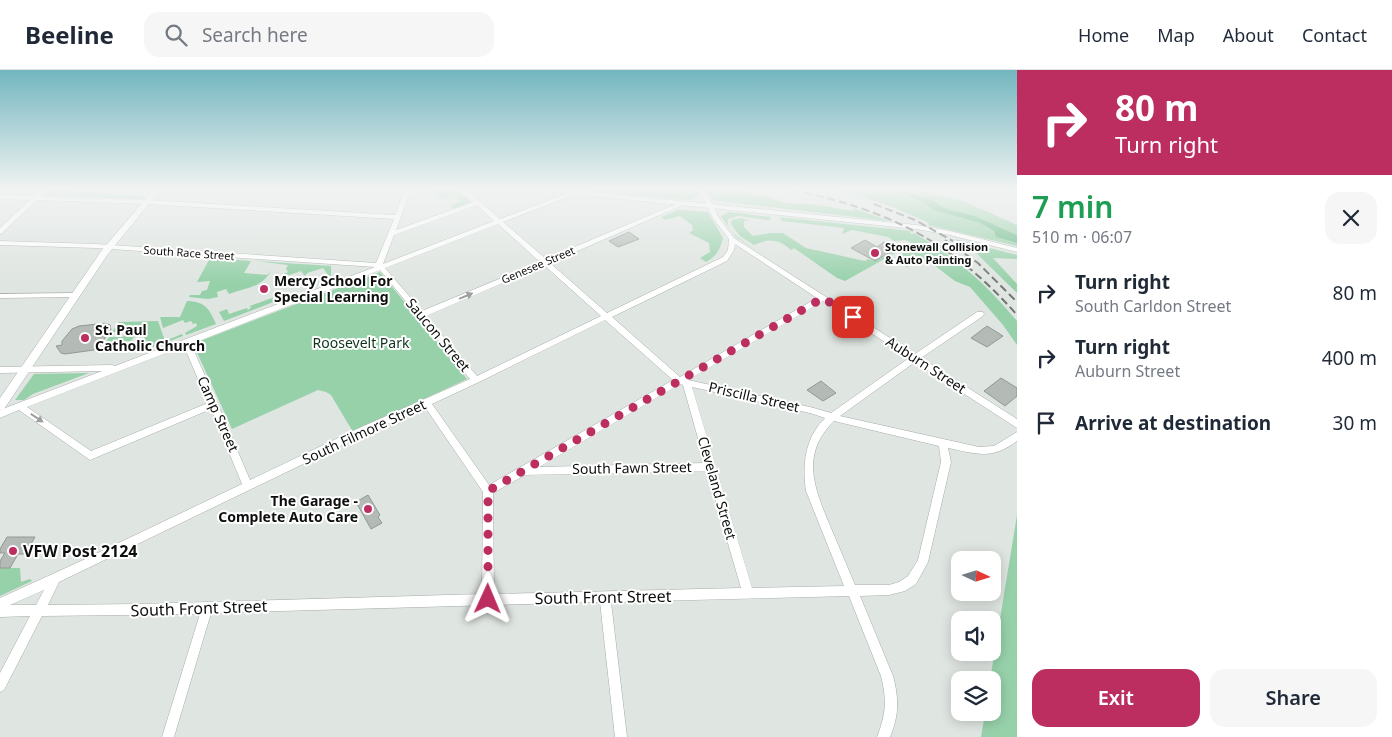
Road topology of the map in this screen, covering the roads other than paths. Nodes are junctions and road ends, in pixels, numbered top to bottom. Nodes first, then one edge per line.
1 (12, 221) edge
2 (131, 221) edge
3 (396, 221) edge
4 (427, 221) edge
5 (641, 221) edge
6 (719, 221) edge
7 (854, 221) edge
8 (499, 222) joint
9 (0, 232) edge
10 (391, 234) junction
11 (732, 239) junction
12 (0, 243) edge
13 (109, 247) junction
14 (746, 249) junction
15 (1017, 250) edge
16 (727, 258) junction
17 (545, 263) junction
18 (380, 266) junction
19 (75, 295) junction
20 (0, 296) edge
21 (823, 298) junction
22 (980, 314) dead end
23 (421, 316) junction
24 (606, 317) junction
25 (186, 342) junction
26 (915, 358) junction
27 (120, 368) junction
28 (25, 369) junction
29 (0, 370) edge
30 (476, 380) junction
31 (682, 381) junction
32 (426, 402) junction
33 (214, 404) junction
34 (0, 406) edge
35 (19, 406) junction
36 (0, 414) edge
37 (832, 417) junction
38 (1017, 424) edge
39 (1017, 436) edge
40 (943, 444) junction
41 (711, 467) junction
42 (523, 471) junction
43 (248, 486) junction
44 (488, 491) junction
45 (55, 579) junction
46 (852, 592) junction
47 (748, 594) junction
48 (605, 597) junction
49 (488, 599) junction
50 (0, 604) edge
51 (207, 608) junction
52 (0, 611) edge
53 (38, 611) junction
54 (0, 686) edge
55 (886, 731) edge
56 (168, 737) edge
57 (621, 737) edge

1 - 9 street
2 - 13 main road
3 - 10 street
4 - 10 street
5 - 17 street, Genesee Street
6 - 11 street, Auburn Street
7 - 15 main road
8 - 17 street, Priscilla Street
8 - 18 street
10 - 18 street
11 - 14 street, Auburn Street
11 - 16 street
12 - 13 street, South Race Street
13 - 18 street, South Race Street
13 - 19 main road
14 - 16 street, South Filmore Street
14 - 21 street, Auburn Street
16 - 24 street, South Filmore Street
23 -> 17 street, Genesee Street
17 - 24 street, Priscilla Street
18 - 23 street, Saucon Street
18 - 25 street
19 - 20 street
19 - 28 main road
21 - 26 street, Auburn Street
21 - 31 street
22 - 26 street
23 - 30 street, Saucon Street
24 - 30 street, South Filmore Street
24 - 31 street, Priscilla Street
25 - 27 street
25 - 33 street, Camp Street
26 - 37 street
26 - 38 street, Auburn Street
27 - 28 street
27 - 35 street
28 - 29 street
28 - 34 main road
30 - 32 street, South Filmore Street
31 - 37 street, Priscilla Street
31 - 41 street, Cleveland Street
31 - 42 street
32 - 43 street, South Filmore Street
32 - 44 street
35 -> 33 street
33 - 43 street, Camp Street
35 - 36 street
37 - 40 street, Priscilla Street
37 - 46 street
39 - 40 street, Priscilla Street
40 - 46 street, South Front Street
41 - 42 street, South Fawn Street
41 - 47 street, Cleveland Street
42 - 44 street
43 - 45 street, South Filmore Street
44 - 49 street
45 - 50 street, South Filmore Street
45 - 53 street
46 - 47 street, South Front Street
46 - 55 street
47 - 48 street, South Front Street
48 - 49 street, South Front Street
48 - 57 street
49 - 51 street, South Front Street
51 - 53 street, South Front Street
51 - 56 street
52 - 53 street, South Front Street
53 - 54 street

